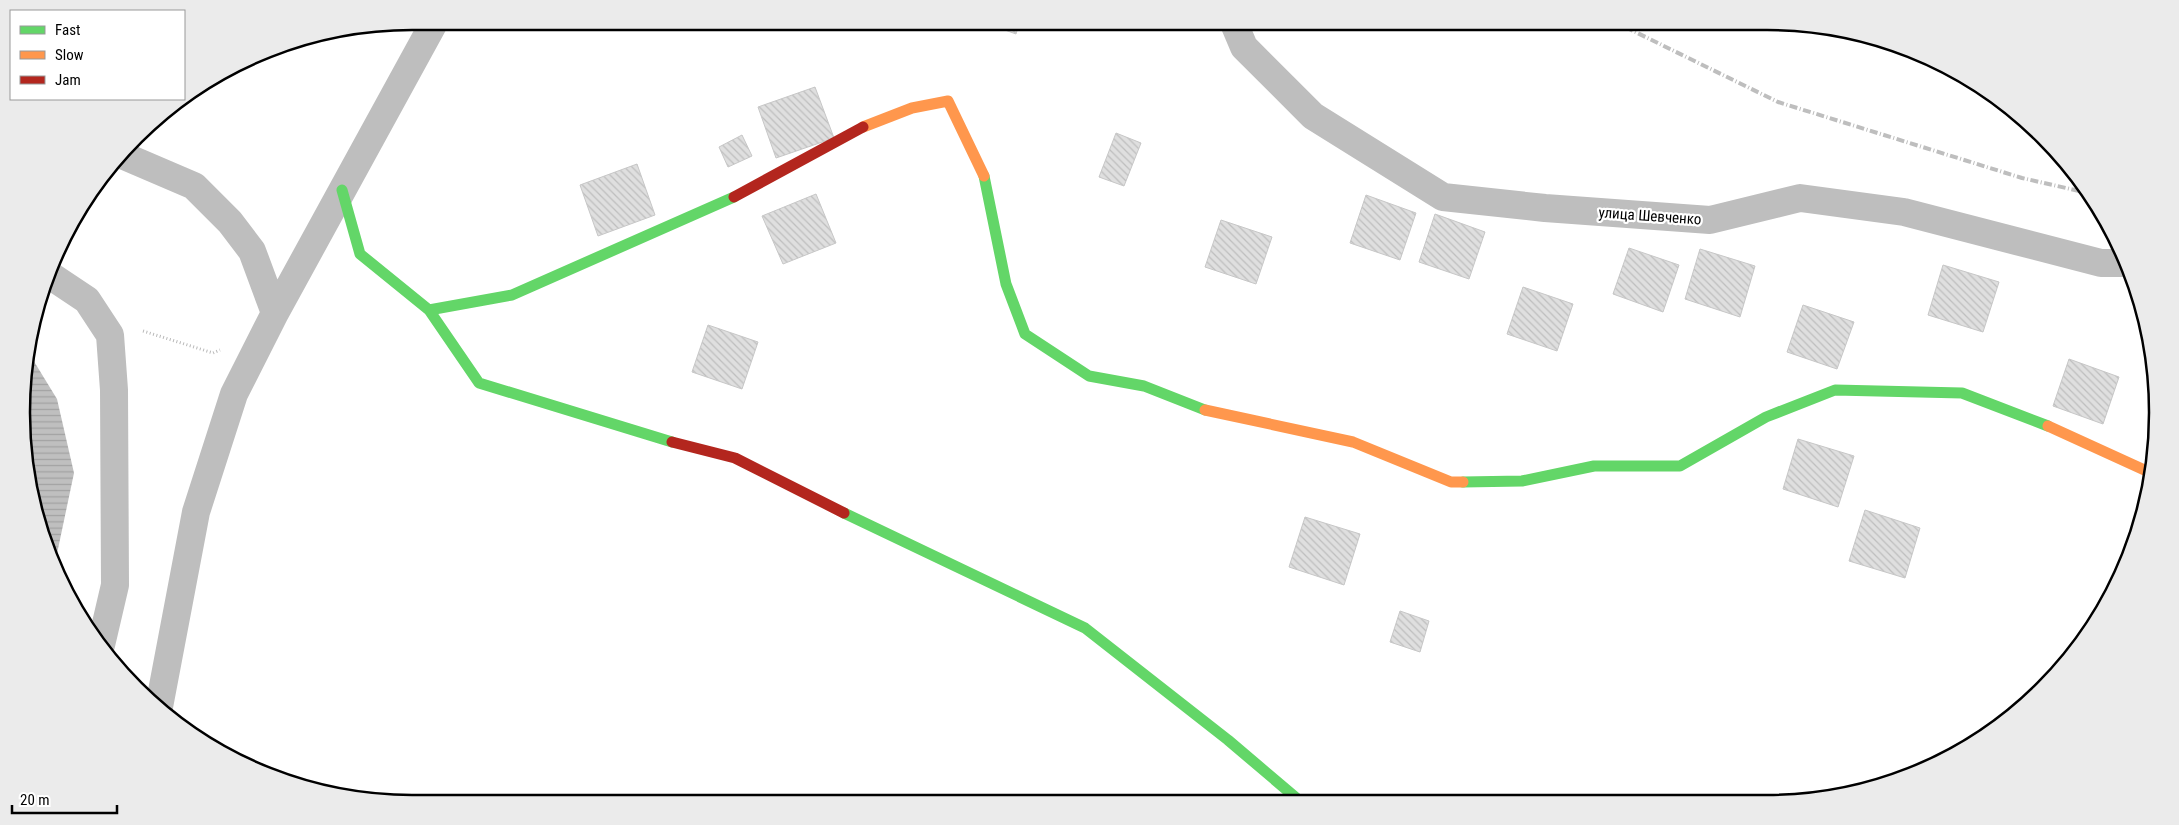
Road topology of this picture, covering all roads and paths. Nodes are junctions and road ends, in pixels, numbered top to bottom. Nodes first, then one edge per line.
1 (430, 30) edge
2 (1237, 30) edge
3 (127, 157) edge
4 (342, 190) junction
5 (2119, 263) edge
6 (54, 278) edge
7 (429, 310) junction
8 (270, 323) junction
9 (134, 326) dead end
10 (2145, 469) edge
11 (103, 637) edge
12 (160, 700) edge
13 (1293, 795) edge

1 - 4 street
2 - 5 street, улица Шевченко
3 - 8 street
4 - 7 street
4 - 8 street
6 - 11 street
7 - 10 street
7 - 13 street
8 - 9 path
8 - 12 street

